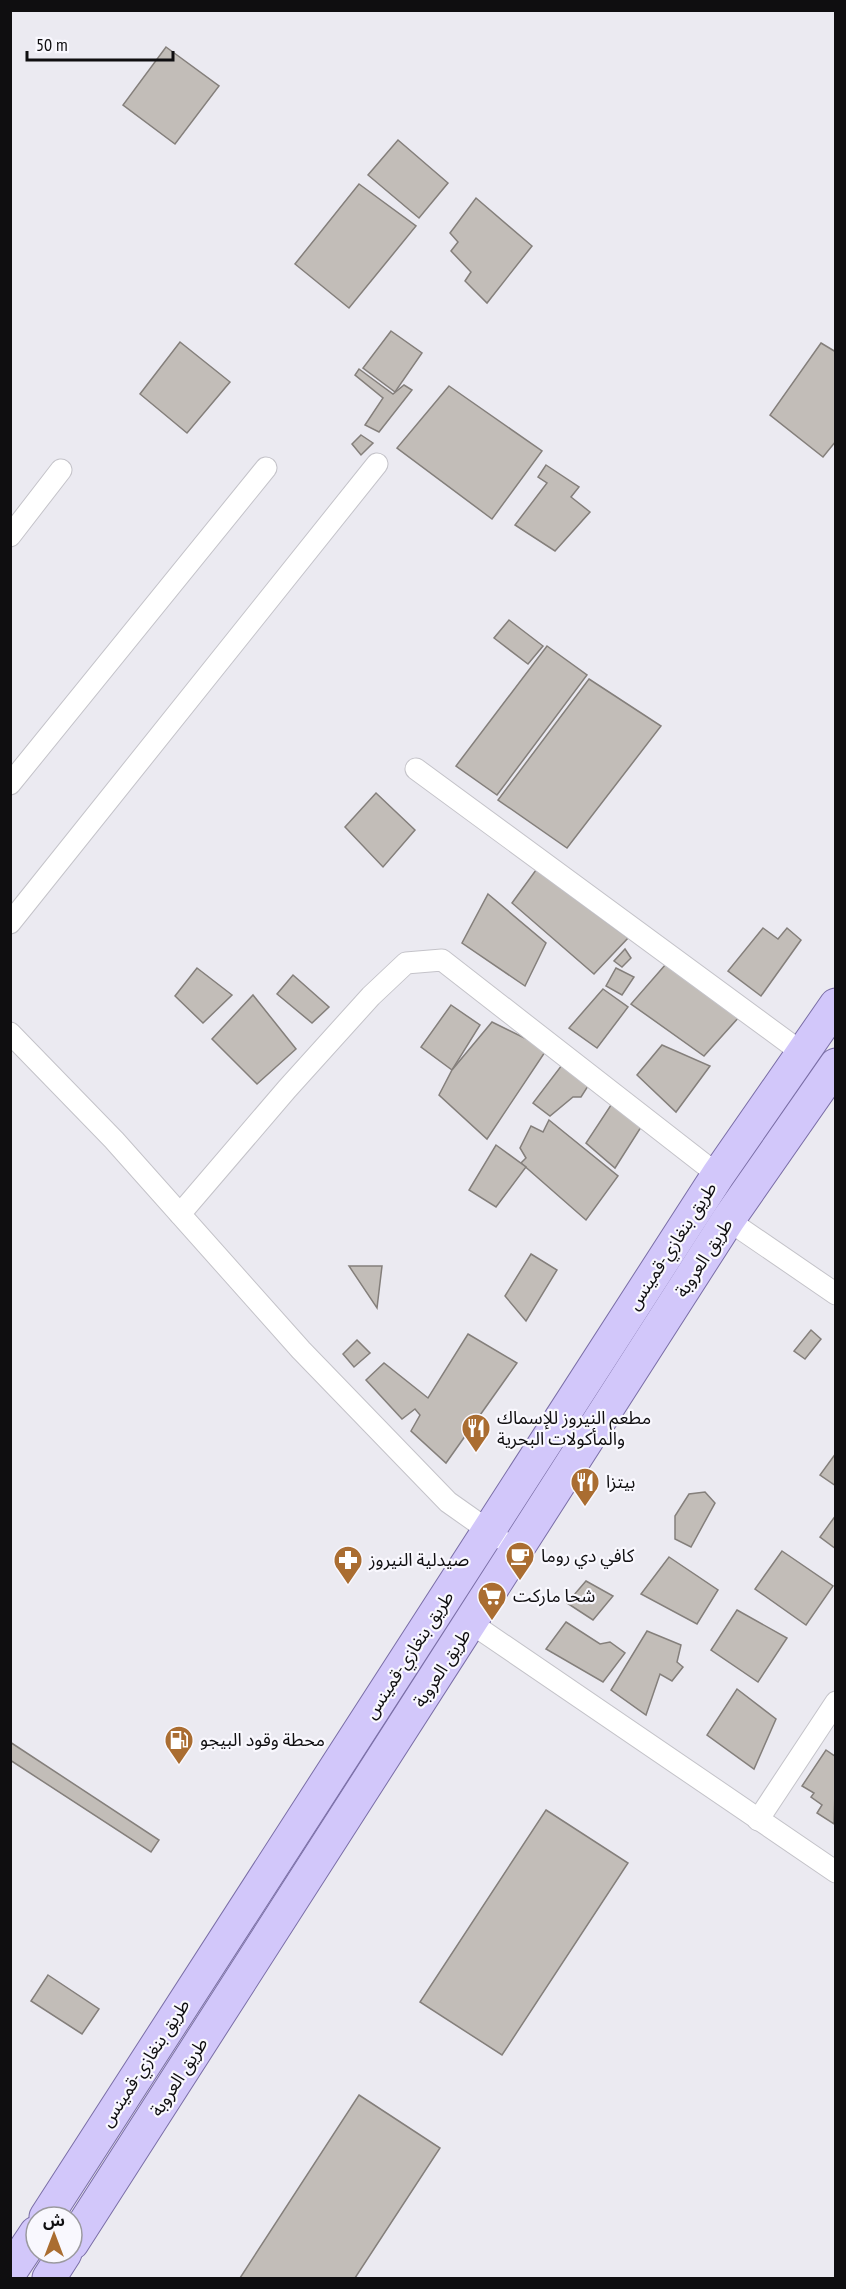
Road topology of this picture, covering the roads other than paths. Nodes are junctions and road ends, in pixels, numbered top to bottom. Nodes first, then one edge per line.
1 (377, 464) dead end
2 (267, 468) dead end
3 (61, 470) dead end
4 (10, 536) edge
5 (416, 769) dead end
6 (10, 784) edge
7 (10, 923) edge
8 (836, 1005) edge
9 (10, 1033) edge
10 (801, 1052) junction
11 (836, 1065) edge
12 (718, 1175) junction
13 (180, 1214) junction
14 (728, 1220) junction
15 (836, 1294) edge
16 (489, 1531) junction
17 (518, 1550) junction
18 (471, 1623) junction
19 (836, 1702) edge
20 (758, 1820) junction
21 (836, 1872) edge
22 (54, 2205) edge
23 (84, 2224) edge
24 (24, 2251) edge
25 (58, 2265) edge
26 (10, 2272) edge
27 (49, 2278) edge

1 - 7 street
2 - 6 street
3 - 4 street
5 - 10 street
8 - 10 main road, طريق بنغازي-قمينس
9 - 13 street
10 - 12 main road, طريق بنغازي-قمينس
11 - 14 main road, طريق العروبة
12 - 13 street
12 - 16 main road, طريق بنغازي-قمينس
13 - 16 street
14 - 15 street
14 - 17 main road, طريق العروبة
16 - 17 street
16 - 22 main road, طريق بنغازي-قمينس
17 - 18 main road, طريق العروبة
18 - 20 street
18 - 23 main road, طريق العروبة
19 - 20 street
20 - 21 street
24 - 26 main road
25 - 27 main road

